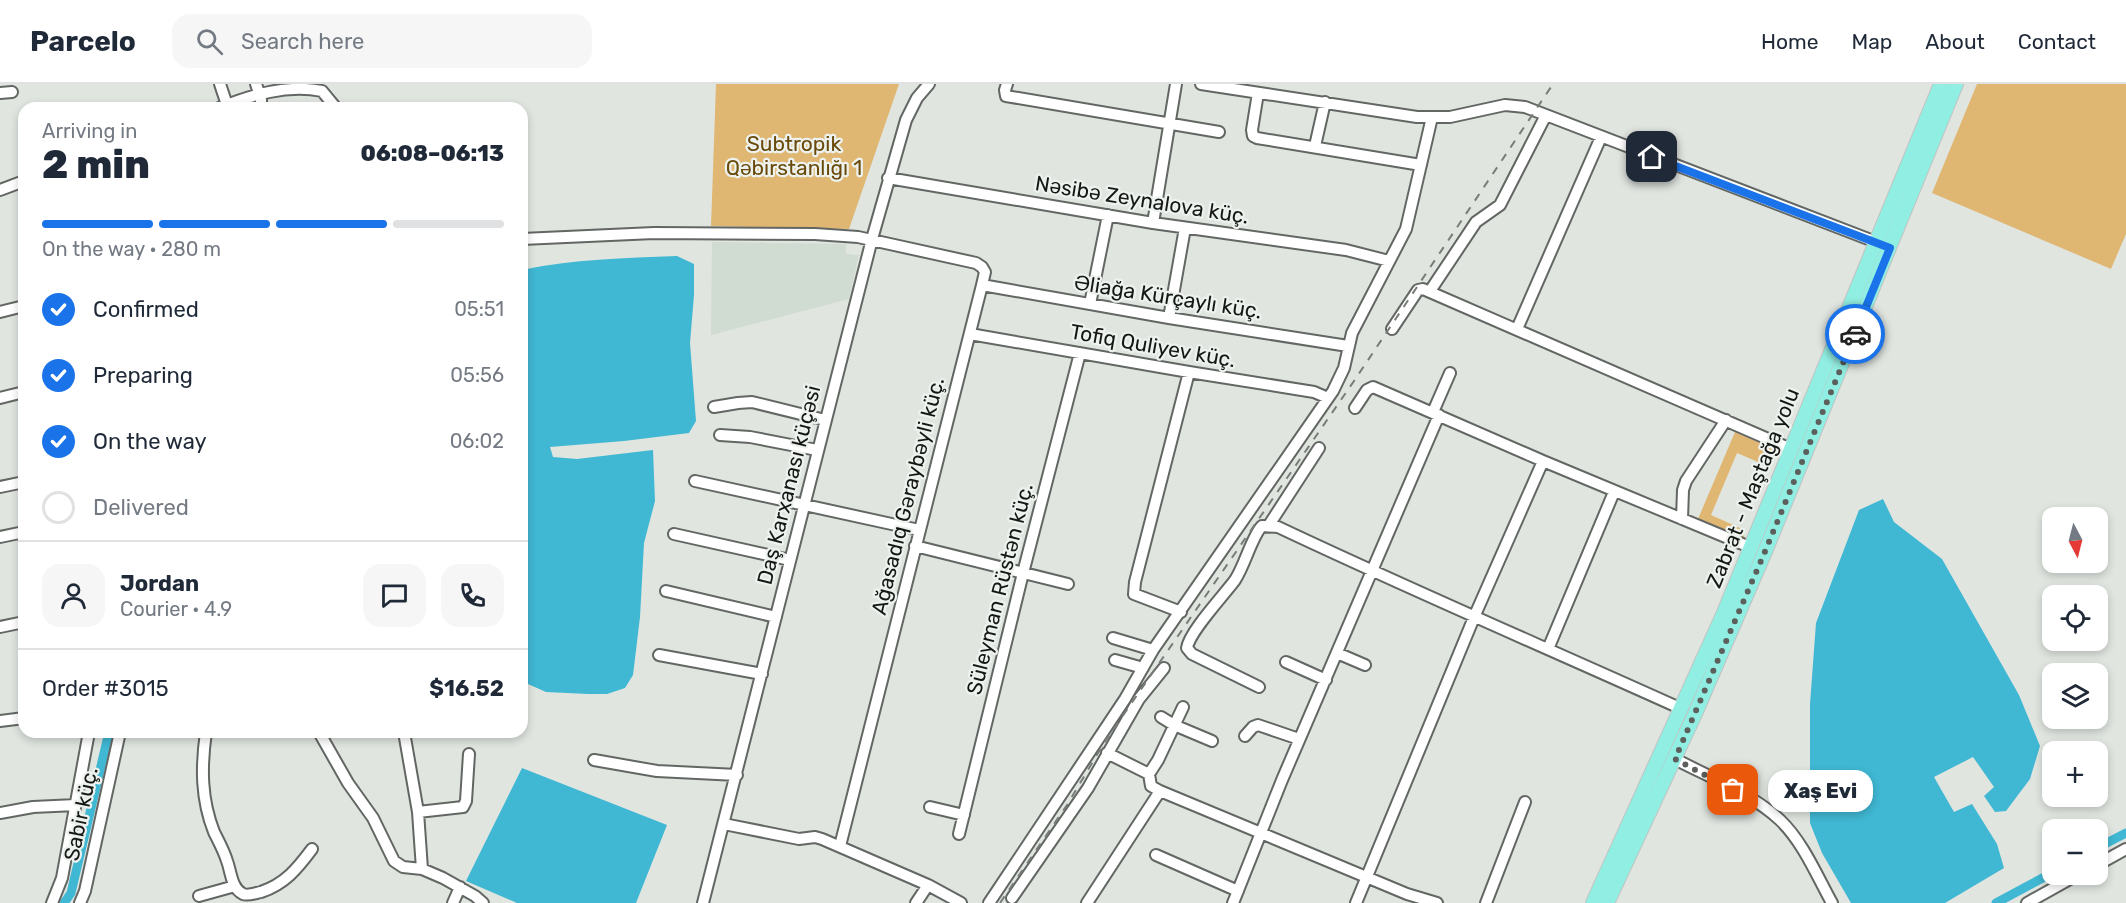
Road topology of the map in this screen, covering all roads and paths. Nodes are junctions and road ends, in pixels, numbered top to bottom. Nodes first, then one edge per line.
1 (220, 84) edge
2 (929, 84) edge
3 (1007, 84) edge
4 (1176, 84) edge
5 (1202, 84) edge
6 (1941, 84) edge
7 (1956, 84) edge
8 (322, 87) edge
9 (257, 89) edge
10 (12, 92) dead end
11 (0, 93) edge
12 (1258, 93) junction
13 (222, 102) edge
14 (231, 102) edge
15 (332, 102) edge
16 (1324, 102) junction
17 (1546, 115) junction
18 (1432, 117) junction
19 (1169, 124) junction
20 (1218, 132) dead end
21 (1601, 137) junction
22 (1315, 146) junction
23 (1422, 165) junction
24 (888, 178) junction
25 (18, 183) edge
26 (0, 190) edge
27 (1108, 215) junction
28 (1153, 223) junction
29 (1185, 228) junction
30 (872, 238) junction
31 (528, 239) edge
32 (1876, 242) junction
33 (1890, 248) junction
34 (1389, 261) junction
35 (982, 285) junction
36 (1430, 291) junction
37 (1090, 304) junction
38 (18, 308) edge
39 (0, 312) edge
40 (1169, 318) junction
41 (1392, 329) dead end
42 (1517, 329) junction
43 (970, 334) junction
44 (1348, 346) junction
45 (1080, 353) junction
46 (1189, 372) junction
47 (1449, 373) dead end
48 (18, 394) edge
49 (0, 398) edge
50 (1328, 398) junction
51 (714, 407) dead end
52 (1355, 408) dead end
53 (1436, 414) junction
54 (825, 420) junction
55 (1726, 420) junction
56 (720, 435) dead end
57 (1319, 448) dead end
58 (1791, 449) junction
59 (818, 450) junction
60 (1543, 461) junction
61 (695, 481) dead end
62 (18, 483) edge
63 (0, 487) edge
64 (1614, 492) junction
65 (803, 505) junction
66 (1682, 519) junction
67 (1269, 525) junction
68 (919, 530) junction
69 (18, 532) edge
70 (674, 534) dead end
71 (0, 537) edge
72 (915, 546) junction
73 (1752, 548) junction
74 (790, 560) junction
75 (1371, 571) junction
76 (1023, 573) junction
77 (1068, 584) dead end
78 (666, 591) dead end
79 (1181, 612) junction
80 (1475, 615) junction
81 (776, 617) junction
82 (18, 623) edge
83 (0, 627) edge
84 (1113, 638) dead end
85 (1548, 649) junction
86 (1154, 650) junction
87 (1337, 652) junction
88 (659, 655) dead end
89 (1115, 660) dead end
90 (1286, 662) dead end
91 (1365, 665) dead end
92 (1143, 668) junction
93 (1164, 668) dead end
94 (762, 674) junction
95 (1326, 680) junction
96 (1259, 687) dead end
97 (1183, 707) dead end
98 (1682, 709) junction
99 (1161, 717) dead end
100 (18, 719) edge
101 (0, 721) edge
102 (1174, 725) junction
103 (1245, 736) dead end
104 (88, 738) edge
105 (119, 738) edge
106 (205, 738) edge
107 (322, 738) edge
108 (405, 738) edge
109 (1299, 739) junction
110 (1212, 741) dead end
111 (1107, 753) junction
112 (1661, 753) junction
113 (469, 754) dead end
114 (1675, 759) junction
115 (594, 760) dead end
116 (1149, 774) junction
117 (737, 775) junction
118 (1160, 791) junction
119 (1525, 802) dead end
120 (76, 804) junction
121 (930, 807) dead end
122 (418, 812) junction
123 (0, 813) edge
124 (964, 815) junction
125 (724, 824) junction
126 (1260, 831) junction
127 (959, 834) dead end
128 (840, 846) junction
129 (312, 849) dead end
130 (2126, 849) edge
131 (1156, 855) dead end
132 (2108, 859) edge
133 (422, 870) junction
134 (1366, 876) junction
135 (928, 885) junction
136 (2059, 885) edge
137 (235, 886) junction
138 (460, 887) junction
139 (1238, 891) junction
140 (199, 896) dead end
141 (1012, 898) dead end
142 (52, 903) edge
143 (80, 903) edge
144 (453, 903) edge
145 (483, 903) edge
146 (703, 903) edge
147 (916, 903) edge
148 (962, 903) edge
149 (989, 903) edge
150 (1086, 903) edge
151 (1233, 903) edge
152 (1356, 903) edge
153 (1437, 903) edge
154 (1486, 903) edge
155 (1593, 903) edge
156 (1607, 903) edge
157 (1832, 903) edge
158 (2027, 903) edge

1 - 13 street
2 - 24 street, Daş Karxanası küçəsi
3 - 19 street
4 - 19 street
5 - 12 street
6 - 32 main road, Zabrat - Maştağa yolu
7 - 33 main road
8 - 9 street
8 - 15 street
9 - 14 street
10 - 11 street
12 - 16 street
12 - 22 street
16 - 18 street
16 - 22 street
17 - 18 street
17 - 21 street
17 - 36 street
18 - 23 street
19 - 20 street
19 - 28 street
21 - 32 street
21 - 42 street
22 - 23 street
23 - 34 street
24 - 27 street, Nəsibə Zeynalova küç.
24 - 30 street, Daş Karxanası küçəsi
25 - 26 street
27 - 28 street, Nəsibə Zeynalova küç.
27 - 37 street
28 - 29 street, Nəsibə Zeynalova küç.
29 - 34 street, Nəsibə Zeynalova küç.
29 - 40 street
30 - 31 street
30 - 35 street
30 - 54 street, Daş Karxanası küçəsi
32 - 33 main road
32 - 58 main road, Zabrat - Maştağa yolu
33 - 114 main road
34 - 44 street
35 - 37 street, Əliağa Kürçaylı küç.
35 - 43 street, Ağasadıq Gəraybəyli küç.
36 - 41 street
36 - 42 street
37 - 40 street, Əliağa Kürçaylı küç.
38 - 39 street
40 - 44 street, Əliağa Kürçaylı küç.
42 - 55 street
43 - 45 street, Tofiq Quliyev küç.
43 - 68 street, Ağasadıq Gəraybəyli küç.
44 - 50 street
45 - 46 street, Tofiq Quliyev küç.
45 - 76 street, Süleyman Rüstən küç.
46 - 50 street, Tofiq Quliyev küç.
46 - 79 street
47 - 53 street
48 - 49 street
50 - 79 street
51 - 54 street
52 - 53 street
53 - 60 street
53 - 75 street
54 - 59 street, Daş Karxanası küçəsi
55 - 58 street
55 - 66 street
56 - 59 street
57 - 67 street
58 - 73 main road, Zabrat - Maştağa yolu
59 - 65 street, Daş Karxanası küçəsi
60 - 64 street
60 - 80 street
61 - 65 street
62 - 63 street
64 - 66 street
64 - 85 street
65 - 68 street
65 - 74 street, Daş Karxanası küçəsi
66 - 73 street
67 - 75 street
67 - 96 street
68 - 72 street, Ağasadıq Gəraybəyli küç.
69 - 71 street
70 - 74 street
72 - 76 street
72 - 128 street, Ağasadıq Gəraybəyli küç.
73 - 98 main road, Zabrat - Maştağa yolu
74 - 81 street, Daş Karxanası küçəsi
75 - 80 street
75 - 87 street
76 - 77 street
76 - 124 street, Süleyman Rüstən küç.
78 - 81 street
79 - 86 street
80 - 85 street
80 - 134 street
81 - 94 street, Daş Karxanası küçəsi
82 - 83 street
84 - 86 street
85 - 98 street
86 - 92 street
87 - 91 street
87 - 95 street
88 - 94 street
89 - 92 street
90 - 95 street
92 - 149 street
93 - 111 street
94 - 117 street, Daş Karxanası küçəsi
95 - 109 street
97 - 102 street
98 - 112 main road, Zabrat - Maştağa yolu
99 - 102 street
100 - 101 street
102 - 110 street
102 - 116 street
103 - 109 street
104 - 120 street
105 - 143 street, Sabir küç.
106 - 137 street
107 - 133 street
108 - 122 street
109 - 126 street
111 - 116 street
111 - 141 street
112 - 114 main road
112 - 155 main road, Zabrat - Maştağa yolu
113 - 122 street
114 - 156 main road
114 - 157 street
115 - 117 street
116 - 118 street
117 - 125 street, Daş Karxanası küçəsi
118 - 126 street
118 - 150 street
119 - 154 street
120 - 123 street
120 - 142 street
121 - 124 street
122 - 133 street
124 - 127 street, Süleyman Rüstən küç.
125 - 128 street
125 - 146 street, Daş Karxanası küçəsi
126 - 134 street
126 - 139 street
128 - 135 street
129 - 137 street
130 - 132 street
131 - 139 street
133 - 138 street
134 - 152 street
134 - 153 street
135 - 147 street
135 - 148 street
136 - 158 street
137 - 140 street
138 - 144 street
138 - 145 street
139 - 151 street

